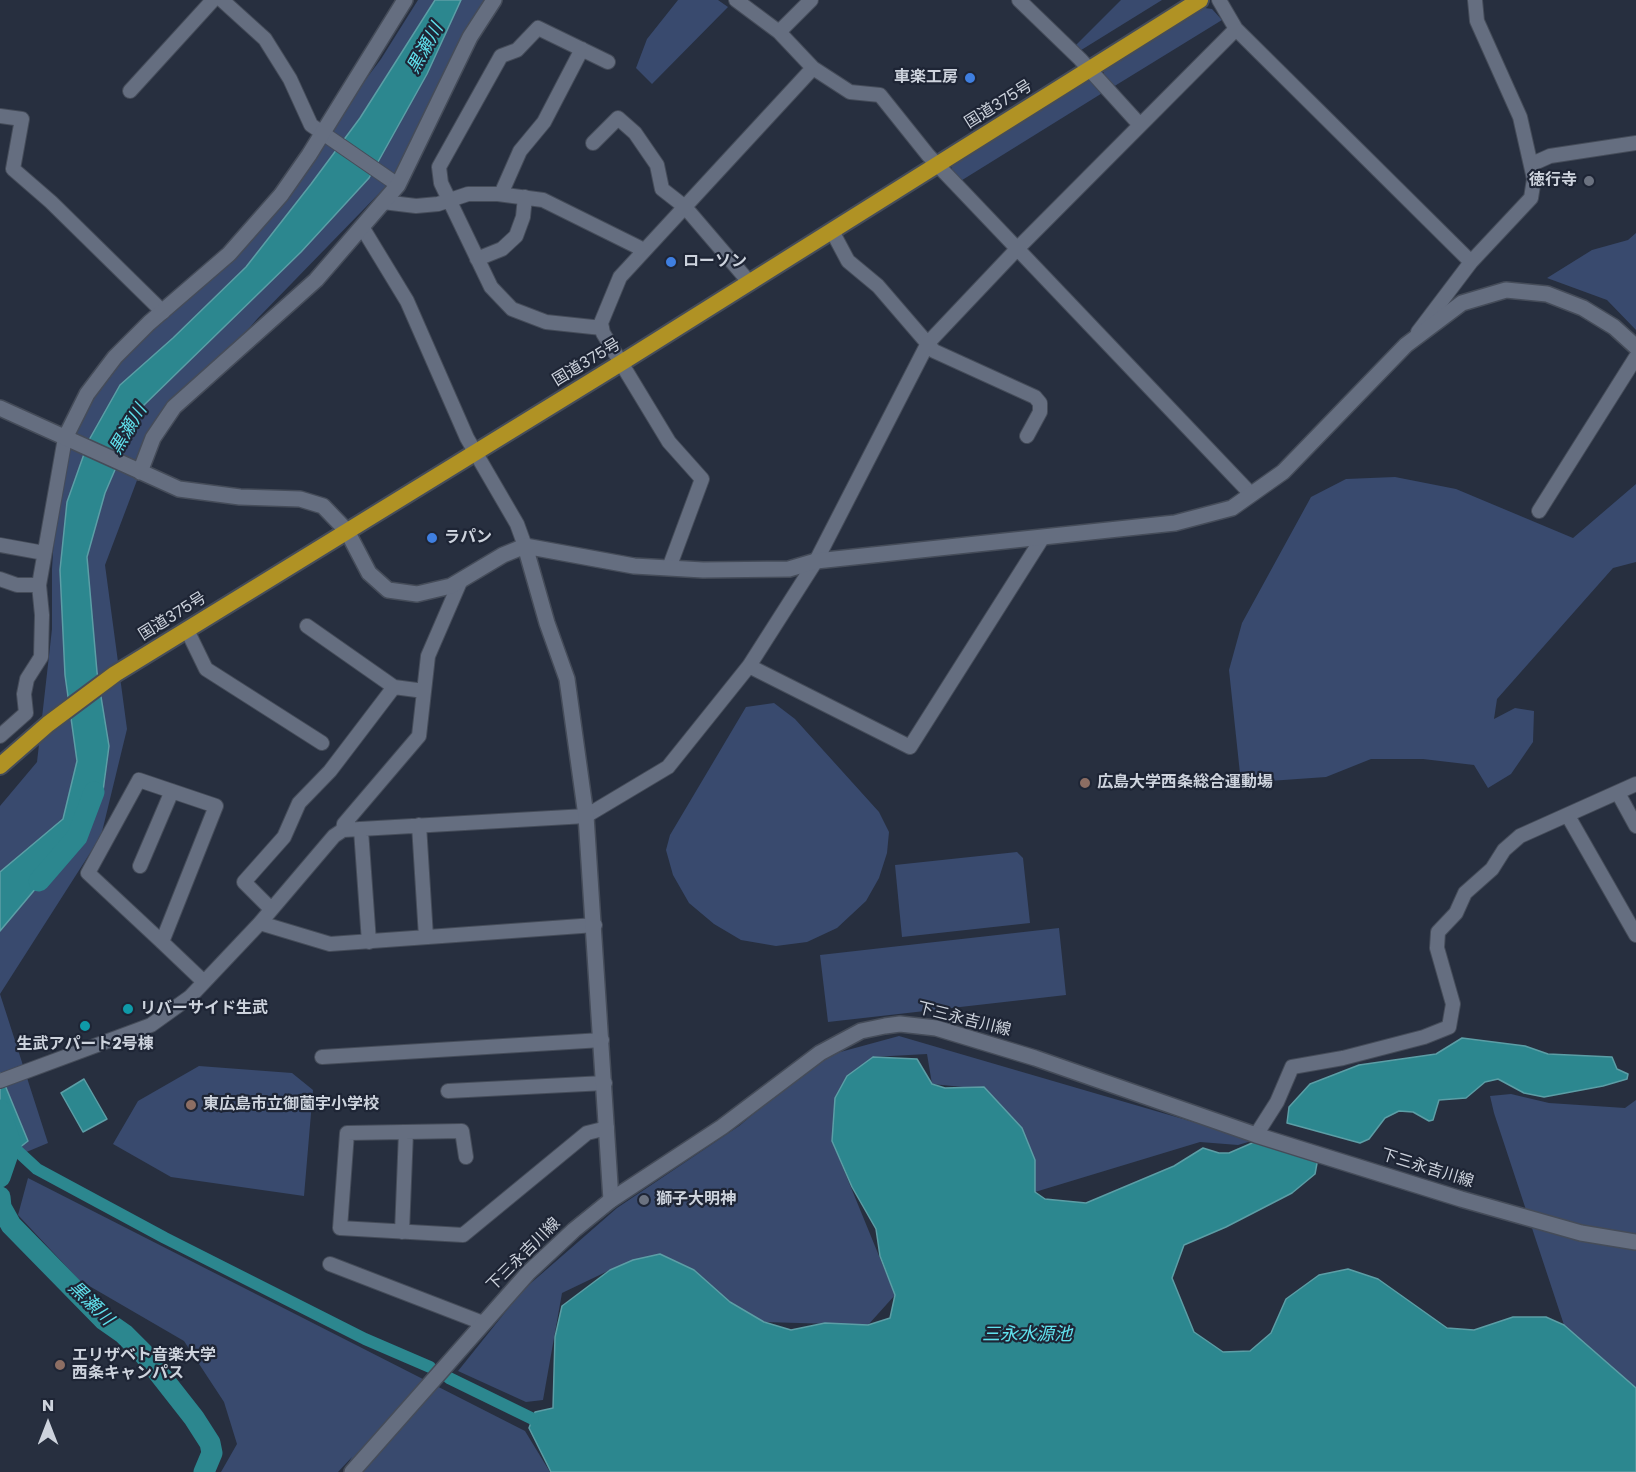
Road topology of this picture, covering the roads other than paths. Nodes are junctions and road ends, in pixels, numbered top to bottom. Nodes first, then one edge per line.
1 (213, 0) edge
2 (222, 0) edge
3 (405, 0) edge
4 (494, 0) edge
5 (736, 0) edge
6 (811, 0) edge
7 (1019, 0) edge
8 (1200, 0) edge
9 (1219, 0) edge
10 (1475, 0) edge
11 (1236, 29) junction
12 (779, 32) junction
13 (582, 49) junction
14 (608, 62) dead end
15 (813, 68) junction
16 (1089, 70) junction
17 (130, 91) dead end
18 (0, 116) edge
19 (1140, 125) junction
20 (325, 134) junction
21 (593, 143) dead end
22 (1636, 143) edge
23 (1532, 164) junction
24 (937, 165) junction
25 (394, 183) junction
26 (501, 194) junction
27 (525, 197) junction
28 (449, 200) junction
29 (383, 202) junction
30 (685, 207) junction
31 (362, 227) junction
32 (832, 231) junction
33 (1017, 249) junction
34 (644, 250) junction
35 (477, 260) junction
36 (1471, 262) junction
37 (750, 283) junction
38 (163, 312) junction
39 (602, 328) junction
40 (928, 343) junction
41 (1406, 345) junction
42 (1636, 347) edge
43 (1636, 357) edge
44 (621, 363) junction
45 (0, 408) edge
46 (1028, 436) dead end
47 (65, 438) junction
48 (474, 453) junction
49 (140, 472) junction
50 (1251, 494) junction
51 (1539, 511) dead end
52 (347, 531) junction
53 (1043, 537) junction
54 (0, 545) edge
55 (525, 546) junction
56 (44, 553) junction
57 (816, 561) junction
58 (669, 568) junction
59 (0, 579) edge
60 (460, 582) junction
61 (39, 585) junction
62 (307, 626) dead end
63 (187, 630) junction
64 (749, 666) junction
65 (394, 687) junction
66 (424, 690) junction
67 (0, 736) edge
68 (322, 743) dead end
69 (0, 764) edge
70 (1636, 784) edge
71 (172, 791) junction
72 (1618, 794) junction
73 (586, 816) junction
74 (1568, 816) junction
75 (419, 825) junction
76 (1636, 826) edge
77 (343, 830) junction
78 (361, 830) junction
79 (140, 866) dead end
80 (271, 909) junction
81 (260, 923) junction
82 (595, 925) junction
83 (1636, 935) edge
84 (426, 937) junction
85 (162, 942) junction
86 (369, 942) junction
87 (204, 982) junction
88 (602, 1040) junction
89 (322, 1057) dead end
90 (6, 1079) edge
91 (605, 1083) junction
92 (448, 1090) dead end
93 (607, 1128) junction
94 (406, 1132) junction
95 (1256, 1135) junction
96 (466, 1157) dead end
97 (612, 1200) junction
98 (402, 1232) junction
99 (1636, 1242) edge
100 (330, 1264) dead end
101 (483, 1323) junction
102 (352, 1472) edge

1 - 17 street
2 - 20 street
3 - 20 street
4 - 25 street
5 - 12 street
6 - 12 street
7 - 16 street
8 - 16 highway, 国道375号
9 - 11 street
10 - 23 street
11 - 19 street
11 - 36 street
12 - 15 street
13 - 14 street
13 - 26 street
13 - 28 street
15 - 24 street
15 - 30 street
16 - 19 street
16 - 24 highway, 国道375号
18 - 38 street
19 - 33 street
20 - 25 street
20 - 38 street
21 - 30 street
22 - 23 street
23 - 36 street
24 - 32 highway, 国道375号
24 - 33 street
25 - 29 street
26 - 27 street
26 - 28 street
27 - 34 street
27 - 35 street
28 - 29 street
28 - 35 street
29 - 31 street
30 - 34 street
30 - 37 street
31 - 48 street
31 - 49 street
32 - 37 highway, 国道375号
32 - 40 street
33 - 40 street
33 - 50 street
34 - 39 street
35 - 39 street
36 - 41 street
37 - 44 highway, 国道375号
38 - 47 street
39 - 44 street
40 - 46 street
40 - 57 street
41 - 42 street
41 - 50 street
43 - 51 street
44 - 48 highway, 国道375号
44 - 58 street
45 - 47 street
47 - 49 street
47 - 56 street
48 - 52 highway, 国道375号
48 - 55 street
49 - 52 street
50 - 53 street
52 - 60 street
52 - 63 highway, 国道375号
53 - 57 street
53 - 64 street
54 - 56 street
55 - 58 street
55 - 60 street
55 - 73 street
56 - 61 street
57 - 58 street
57 - 64 street
59 - 61 street
60 - 66 street
61 - 67 street
62 - 65 street
63 - 68 street
63 - 69 highway, 国道375号
64 - 73 street
65 - 66 street
65 - 80 street
66 - 77 street
70 - 72 street
71 - 79 street
71 - 85 street
71 - 85 street
72 - 74 street
72 - 76 street
73 - 75 street
73 - 82 street
74 - 83 street
74 - 95 street
75 - 78 street
75 - 84 street
77 - 78 street
77 - 80 street
78 - 86 street
80 - 81 street
81 - 86 street
81 - 87 street
82 - 84 street
82 - 88 street
84 - 86 street
85 - 87 street
87 - 90 street
88 - 89 street
88 - 91 street
91 - 92 street
91 - 93 street
93 - 97 street
93 - 98 street
94 - 96 street
94 - 98 street
94 - 98 street
95 - 97 street, 下三永吉川線
95 - 99 street, 下三永吉川線
97 - 101 street, 下三永吉川線
100 - 101 street
101 - 102 street, 下三永吉川線

